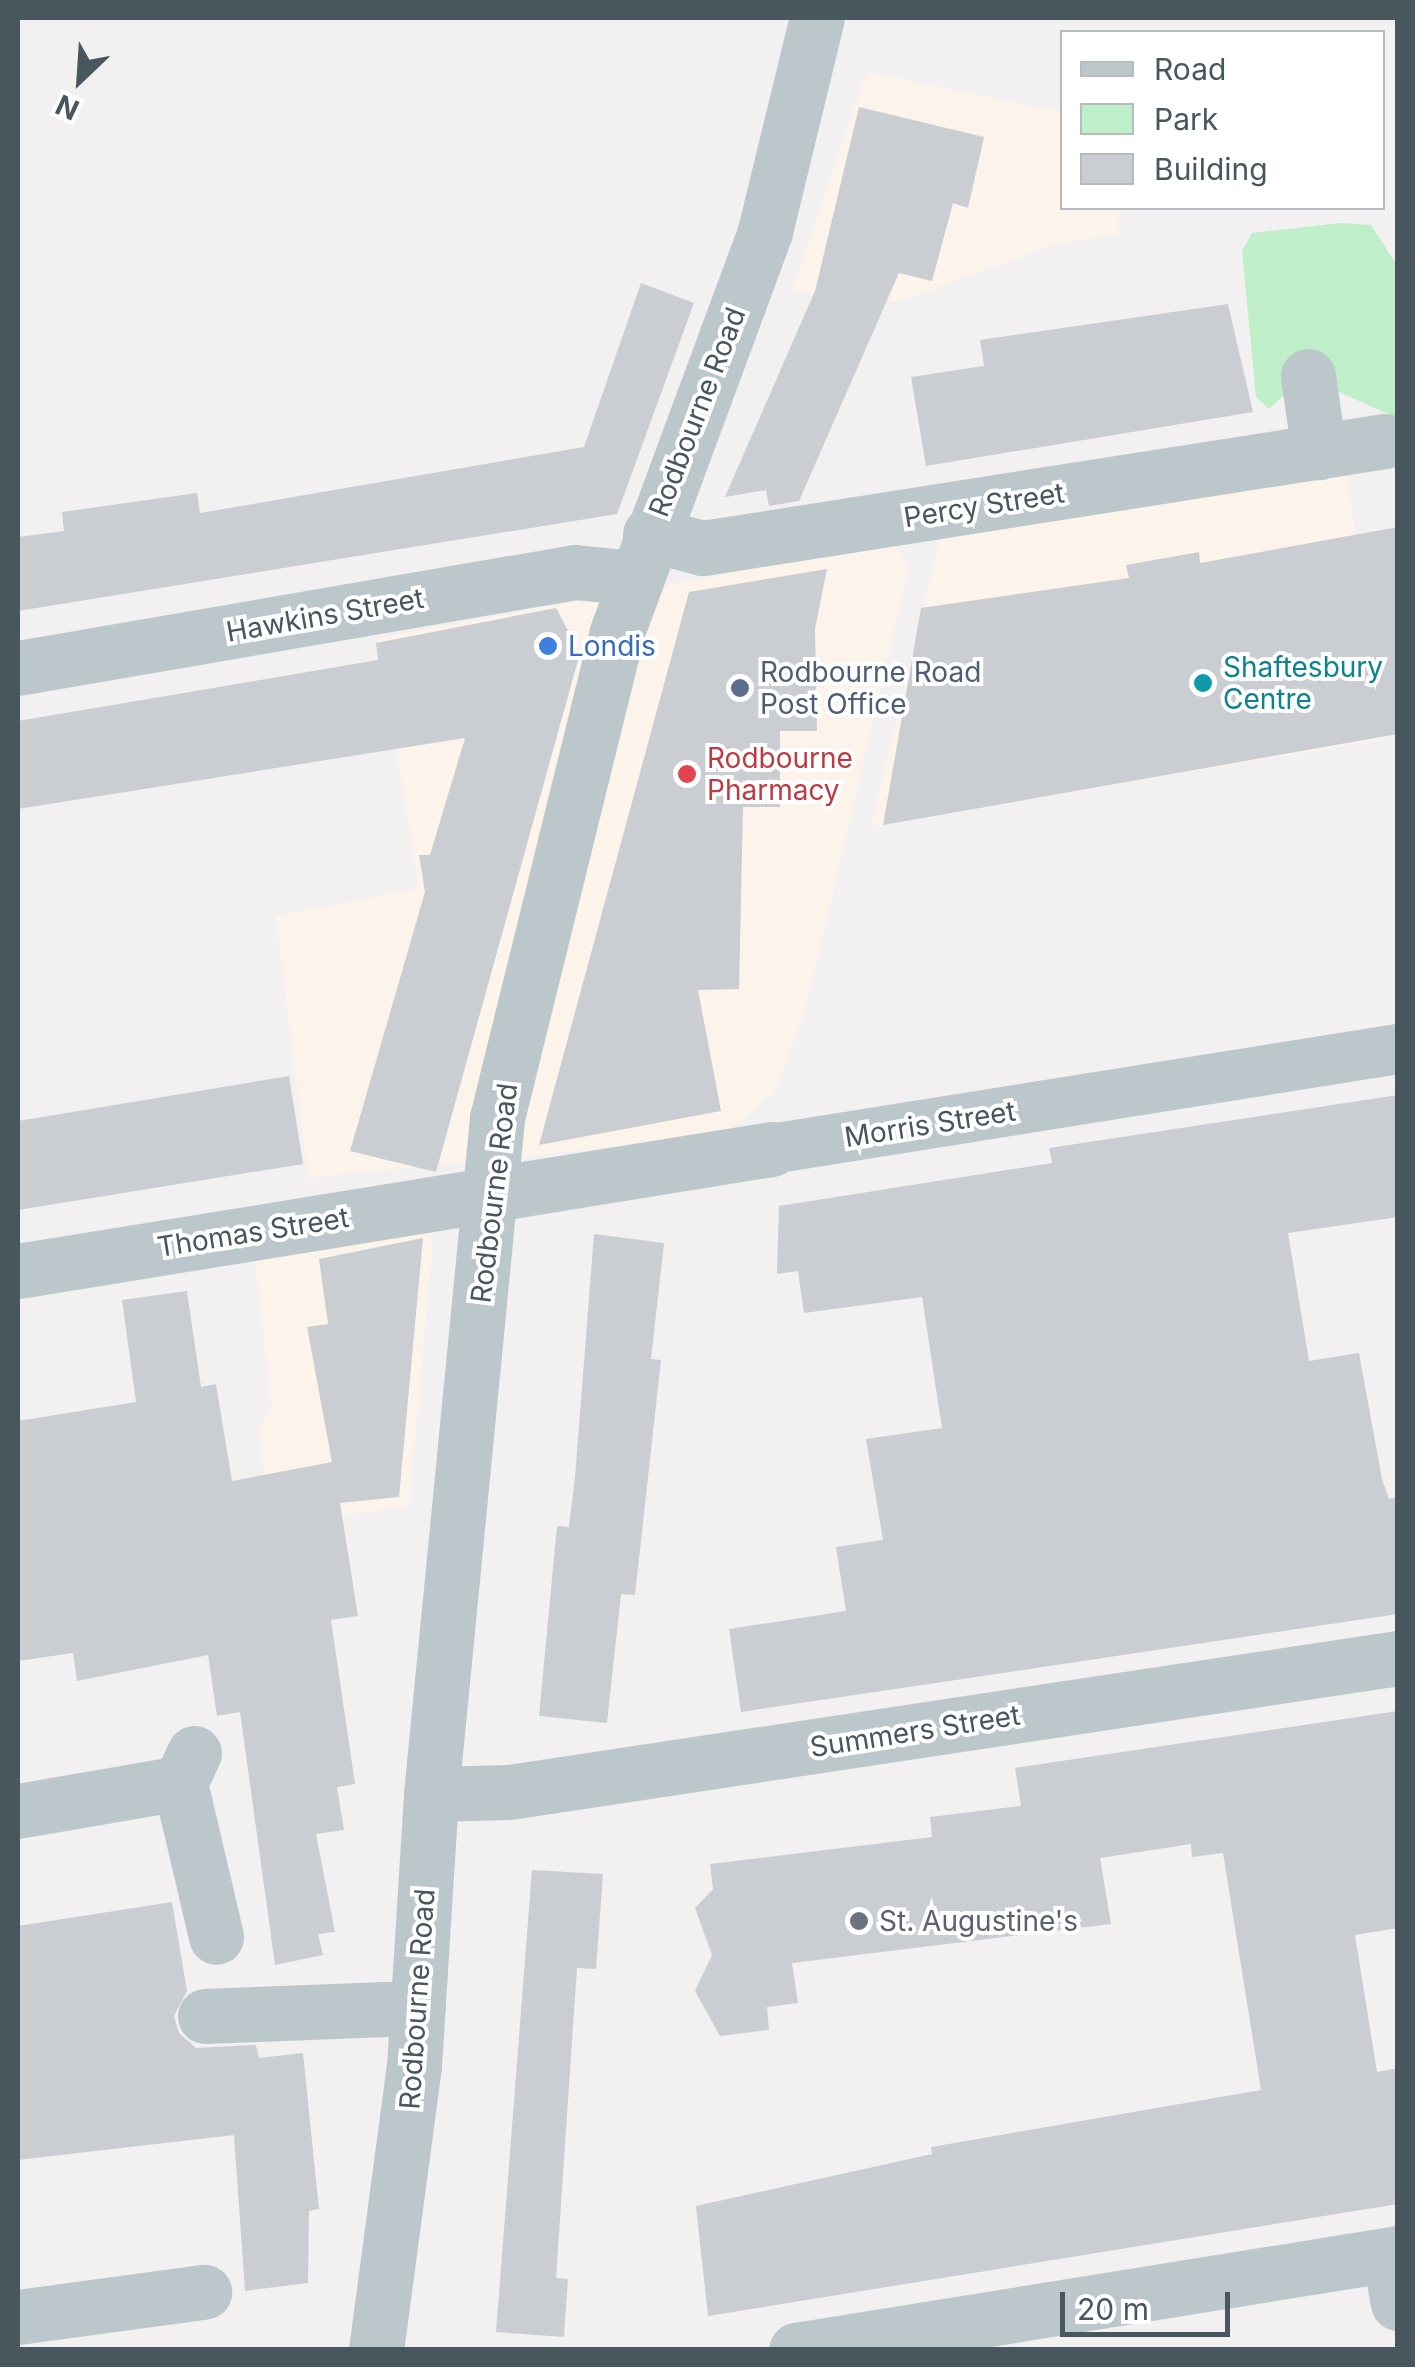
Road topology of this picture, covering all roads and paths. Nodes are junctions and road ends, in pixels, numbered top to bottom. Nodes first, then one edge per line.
1 (817, 18) edge
2 (1308, 376) dead end
3 (1391, 439) edge
4 (1318, 452) junction
5 (641, 556) junction
6 (18, 668) edge
7 (1379, 1047) edge
8 (771, 1150) joint
9 (488, 1193) junction
10 (18, 1271) edge
11 (1398, 1658) edge
12 (431, 1794) junction
13 (18, 1811) edge
14 (216, 1937) dead end
15 (418, 2008) junction
16 (205, 2016) dead end
17 (1395, 2270) edge
18 (204, 2292) dead end
19 (18, 2317) edge
20 (376, 2350) edge
21 (796, 2350) edge

1 - 5 street, Rodbourne Road
2 - 4 street
3 - 4 street, Percy Street
4 - 5 street, Percy Street
5 - 6 street, Hawkins Street
5 - 9 street, Rodbourne Road
7 - 8 street, Morris Street
8 - 9 street, Morris Street
9 - 10 street, Thomas Street
9 - 12 street, Rodbourne Road
11 - 12 street, Summers Street
12 - 15 street, Rodbourne Road
13 - 14 street
15 - 16 street
15 - 20 street, Rodbourne Road
17 - 21 street
18 - 19 street

